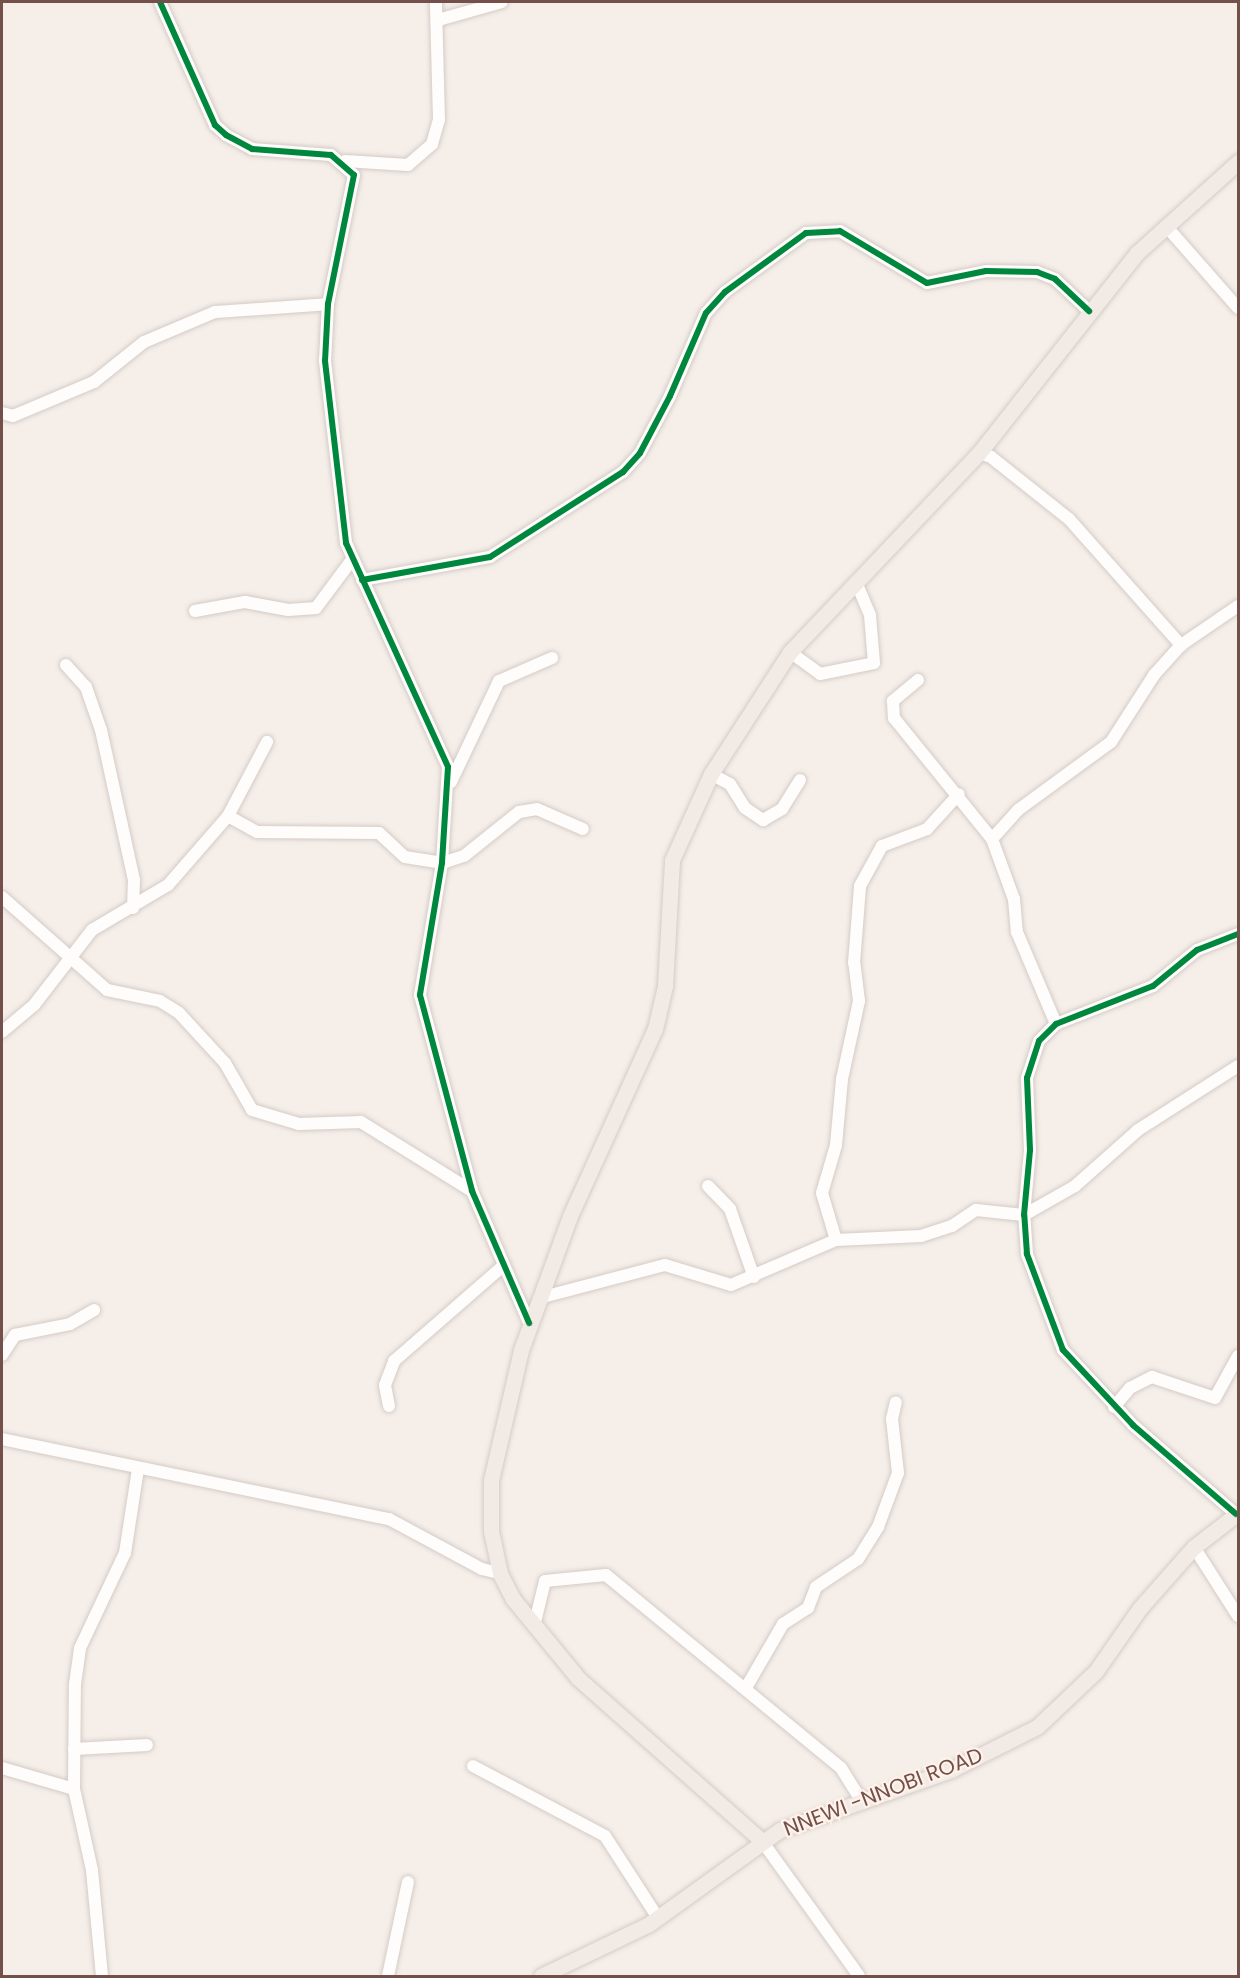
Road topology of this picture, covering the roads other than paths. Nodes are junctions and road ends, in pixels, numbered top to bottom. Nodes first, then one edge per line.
1 (160, 2) edge
2 (436, 2) edge
3 (502, 2) edge
4 (438, 20) junction
5 (345, 161) junction
6 (1239, 162) edge
7 (1166, 226) junction
8 (328, 304) junction
9 (1239, 308) edge
10 (1089, 311) junction
11 (2, 413) edge
12 (979, 453) junction
13 (351, 561) junction
14 (362, 580) junction
15 (856, 582) junction
16 (1239, 606) edge
17 (195, 612) dead end
18 (1181, 645) junction
19 (789, 652) junction
20 (552, 658) dead end
21 (66, 665) dead end
22 (918, 680) dead end
23 (267, 742) dead end
24 (711, 774) junction
25 (800, 780) dead end
26 (451, 782) junction
27 (959, 794) junction
28 (228, 816) junction
29 (583, 829) dead end
30 (992, 839) junction
31 (442, 863) junction
32 (2, 897) edge
33 (133, 908) junction
34 (1239, 934) edge
35 (69, 954) junction
36 (1056, 1024) junction
37 (2, 1032) edge
38 (1239, 1066) edge
39 (708, 1186) dead end
40 (472, 1191) junction
41 (1023, 1215) junction
42 (836, 1240) junction
43 (503, 1266) junction
44 (754, 1277) junction
45 (539, 1298) junction
46 (94, 1310) dead end
47 (529, 1323) junction
48 (2, 1355) edge
49 (1239, 1356) edge
50 (896, 1402) dead end
51 (389, 1406) dead end
52 (1114, 1407) junction
53 (2, 1438) edge
54 (138, 1469) junction
55 (1237, 1514) edge
56 (1194, 1547) junction
57 (500, 1573) junction
58 (1239, 1616) edge
59 (534, 1626) junction
60 (747, 1686) junction
61 (147, 1744) dead end
62 (74, 1749) junction
63 (472, 1766) dead end
64 (2, 1768) edge
65 (74, 1789) junction
66 (860, 1799) junction
67 (762, 1840) junction
68 (408, 1882) dead end
69 (658, 1918) junction
70 (102, 1977) edge
71 (388, 1977) edge
72 (541, 1977) edge
73 (860, 1977) edge

1 - 5 street
2 - 4 street
3 - 4 street
4 - 5 street
5 - 8 street
6 - 7 main road
7 - 9 street
7 - 10 main road
8 - 11 street
8 - 13 street
10 - 12 main road
10 - 14 street
12 - 15 main road
12 - 18 street
13 - 14 street
13 - 17 street
14 - 26 street
15 - 19 main road
15 - 19 street
16 - 18 street
18 - 30 street
19 - 24 main road
20 - 26 street
21 - 33 street
22 - 27 street
23 - 28 street
24 - 25 street
24 - 45 main road
26 - 31 street
27 - 30 street
27 - 42 street
28 - 31 street
28 - 33 street
29 - 31 street
30 - 36 street
31 - 40 street
32 - 35 street
33 - 35 street
34 - 36 street
35 - 37 street
35 - 40 street
36 - 41 street
38 - 41 street
39 - 44 street
40 - 43 street
41 - 42 street
41 - 52 street
42 - 44 street
43 - 47 street
43 - 51 street
44 - 45 street
45 - 47 main road
46 - 48 street
47 - 57 main road
49 - 52 street
50 - 60 street
52 - 55 street
53 - 54 street
54 - 57 street
54 - 62 street
55 - 56 main road, NNEWI -NNOBI ROAD
56 - 58 street
56 - 66 main road, NNEWI -NNOBI ROAD
57 - 59 main road
59 - 60 street
59 - 67 main road
60 - 66 street
61 - 62 street
62 - 65 street
63 - 69 street
64 - 65 street
65 - 70 street
66 - 67 main road, NNEWI -NNOBI ROAD
67 - 69 main road, NNEWI -NNOBI ROAD
67 - 73 street
68 - 71 street
69 - 72 main road, NNEWI -NNOBI ROAD

